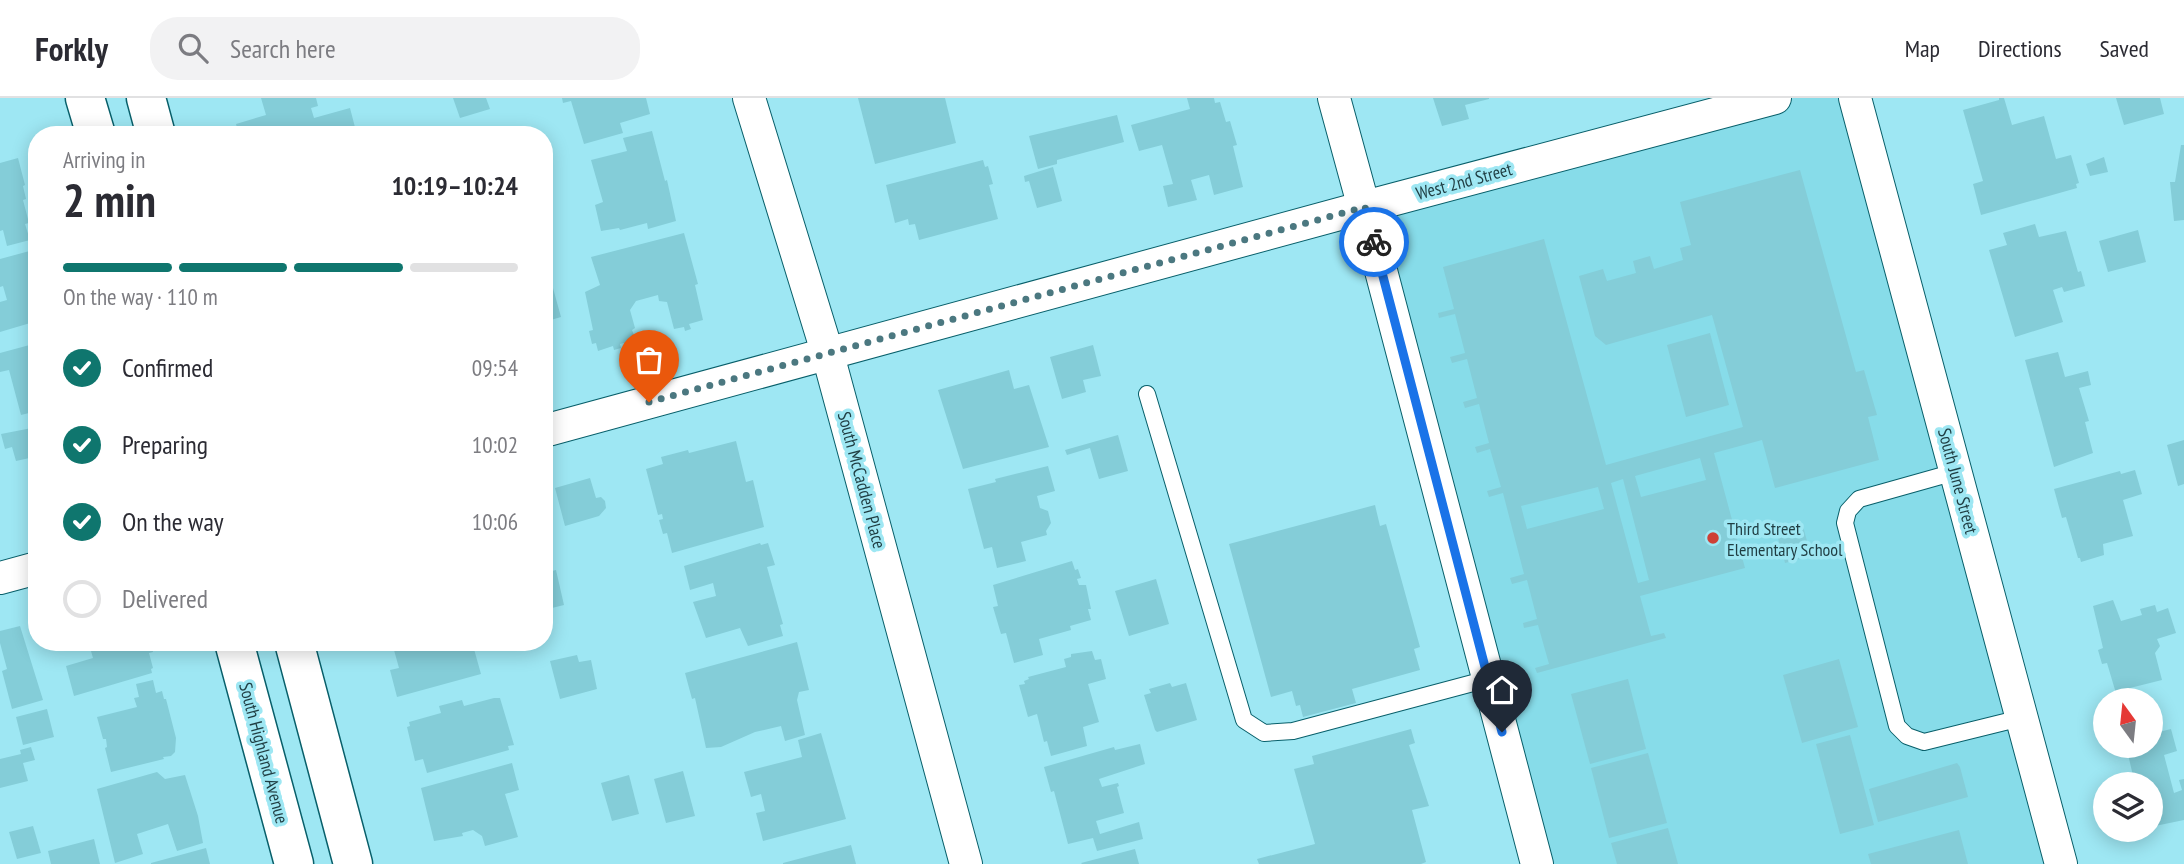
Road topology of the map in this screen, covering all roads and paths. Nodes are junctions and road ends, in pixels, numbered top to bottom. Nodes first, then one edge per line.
1 (85, 98) edge
2 (146, 98) edge
3 (748, 98) edge
4 (1334, 98) edge
5 (1775, 98) edge
6 (1855, 98) edge
7 (93, 126) edge
8 (154, 126) edge
9 (1365, 207) junction
10 (828, 355) junction
11 (1147, 394) dead end
12 (553, 429) edge
13 (1955, 472) junction
14 (28, 570) edge
15 (0, 578) edge
16 (236, 651) edge
17 (296, 651) edge
18 (1488, 679) junction
19 (2021, 718) junction
20 (294, 864) edge
21 (353, 864) edge
22 (966, 864) edge
23 (1537, 864) edge
24 (2061, 864) edge

1 - 7 main road
2 - 8 main road
3 - 10 street, South McCadden Place
4 - 9 street
5 - 9 street, West 2nd Street
6 - 13 street, South June Street
9 - 10 street, West 2nd Street
9 - 18 street
10 - 12 street, West 2nd Street
10 - 22 street, South McCadden Place
11 - 18 lane
13 - 19 street, South June Street
13 - 19 lane
14 - 15 street
16 - 20 main road, South Highland Avenue
17 - 21 main road
18 - 23 street
19 - 24 street, South June Street

